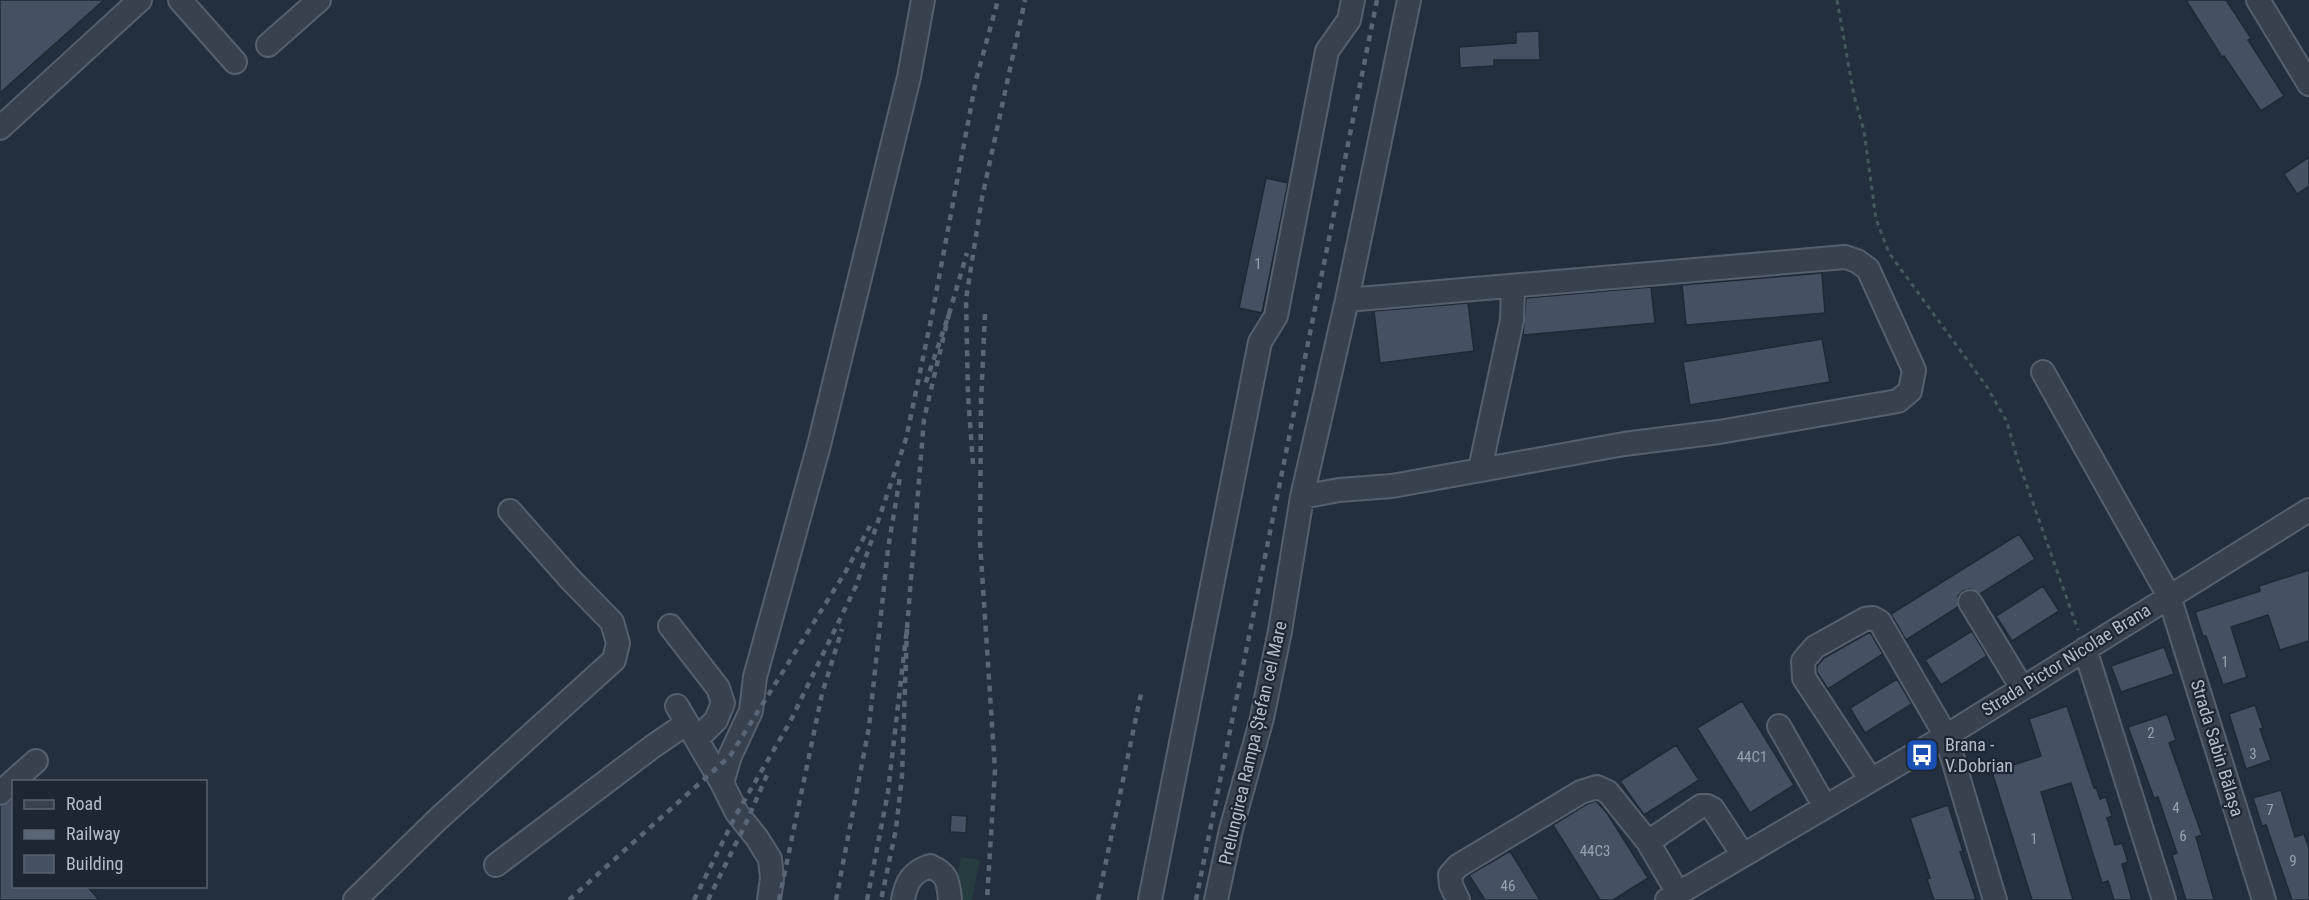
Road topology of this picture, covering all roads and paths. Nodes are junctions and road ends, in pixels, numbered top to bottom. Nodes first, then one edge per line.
1 (140, 0) edge
2 (180, 0) edge
3 (319, 0) edge
4 (923, 0) edge
5 (1353, 0) edge
6 (1409, 0) edge
7 (1837, 0) edge
8 (2258, 0) edge
9 (268, 45) dead end
10 (235, 63) dead end
11 (2309, 84) edge
12 (0, 128) edge
13 (1513, 286) junction
14 (1347, 300) junction
15 (2043, 372) dead end
16 (1480, 469) junction
17 (1302, 497) junction
18 (2309, 510) edge
19 (510, 511) dead end
20 (2169, 596) junction
21 (1970, 602) dead end
22 (670, 626) dead end
23 (2085, 649) junction
24 (2022, 688) junction
25 (687, 723) junction
26 (1779, 726) dead end
27 (1946, 735) junction
28 (36, 761) dead end
29 (15, 780) edge
30 (1871, 780) junction
31 (12, 782) edge
32 (722, 783) junction
33 (0, 793) edge
34 (1825, 807) junction
35 (1648, 842) junction
36 (1743, 855) junction
37 (496, 865) dead end
38 (1672, 897) edge
39 (355, 900) edge
40 (769, 900) edge
41 (903, 900) edge
42 (950, 900) edge
43 (1150, 900) edge
44 (1216, 900) edge
45 (1458, 900) edge
46 (1995, 900) edge
47 (2164, 900) edge
48 (2264, 900) edge

1 - 12 street
2 - 10 street
3 - 9 street
4 - 32 street
5 - 43 street
6 - 14 street, Prelungirea Rampa Ștefan cel Mare
7 - 23 path
8 - 11 street
13 - 14 street
13 - 16 street
13 - 16 street
14 - 17 street, Prelungirea Rampa Ștefan cel Mare
15 - 20 street, Strada Sabin Bălașa
16 - 17 street
17 - 44 street, Prelungirea Rampa Ștefan cel Mare
18 - 20 street, Strada Pictor Nicolae Brana
19 - 39 street
20 - 23 street, Strada Pictor Nicolae Brana
20 - 48 street, Strada Sabin Bălașa
21 - 24 street
22 - 25 street
23 - 24 street, Strada Pictor Nicolae Brana
23 - 47 street
24 - 27 street, Strada Pictor Nicolae Brana
25 - 32 street
25 - 37 street
26 - 34 street
27 - 30 street, Strada Pictor Nicolae Brana
27 - 30 street
27 - 46 street
28 - 29 street
30 - 34 street, Strada Pictor Nicolae Brana
31 - 33 street
32 - 40 street
34 - 36 street, Strada Pictor Nicolae Brana
35 - 36 street
35 - 38 street
35 - 45 street
36 - 38 street, Strada Pictor Nicolae Brana
41 - 42 street

